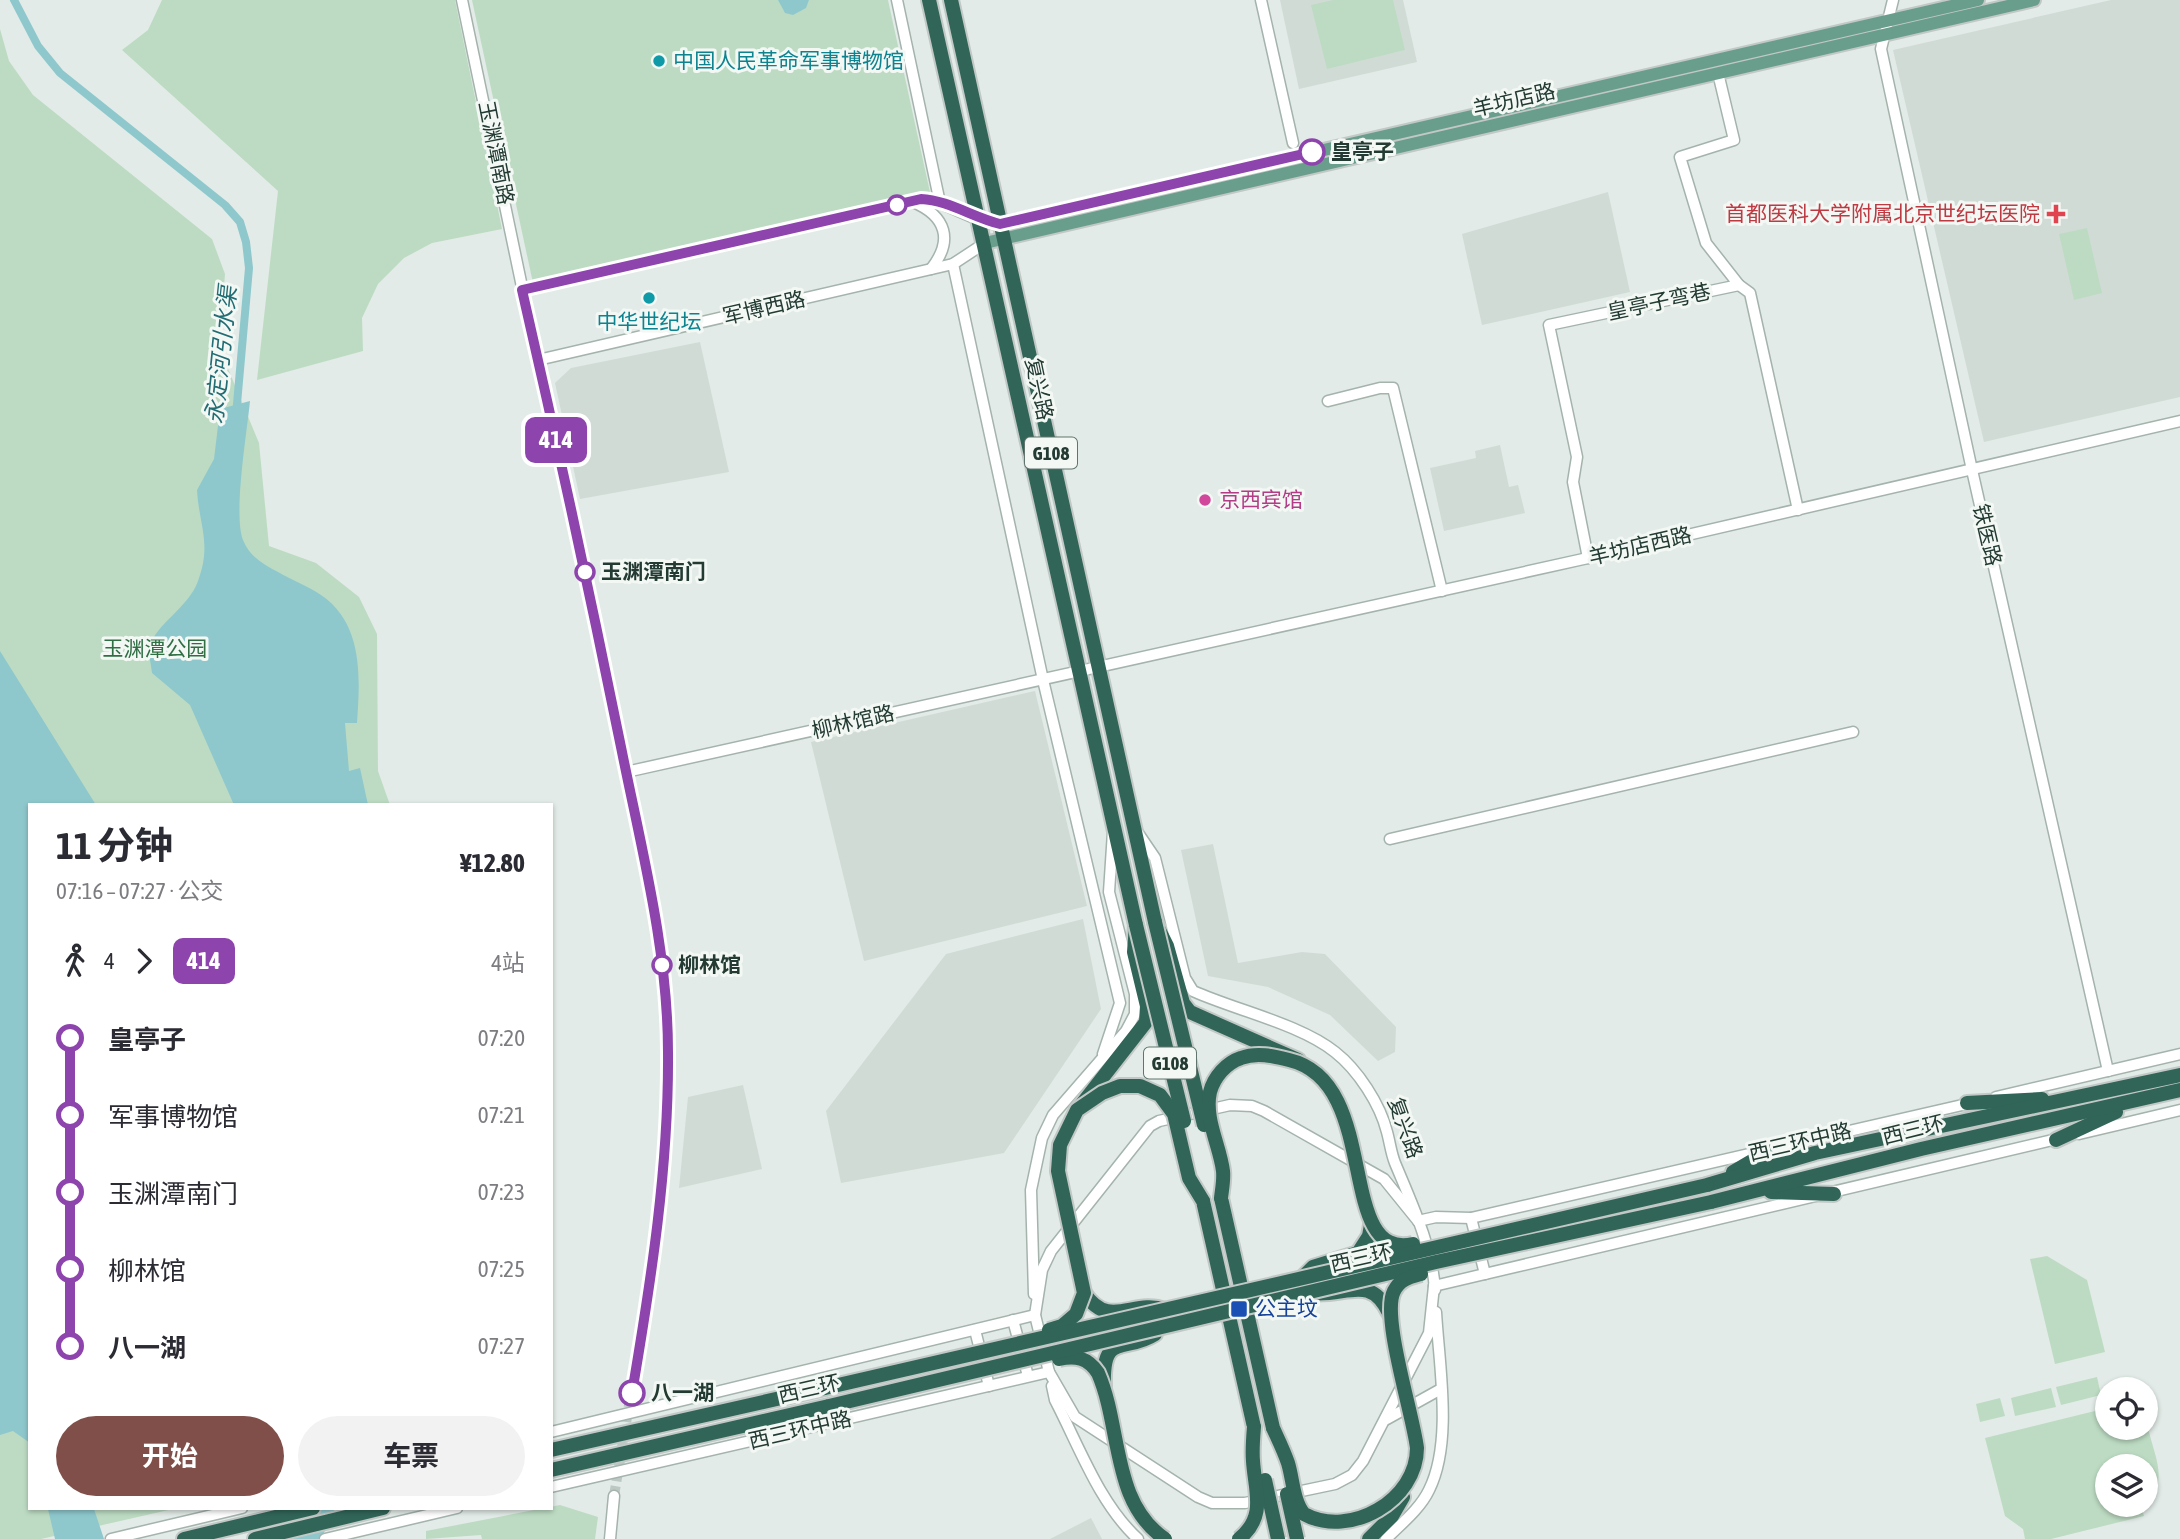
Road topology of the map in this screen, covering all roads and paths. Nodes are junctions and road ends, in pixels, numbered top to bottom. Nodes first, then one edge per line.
1 (462, 0) edge
2 (897, 0) edge
3 (929, 0) edge
4 (951, 0) edge
5 (1261, 0) edge
6 (1893, 0) edge
7 (1978, 0) edge
8 (2034, 0) edge
9 (1888, 27) junction
10 (1718, 73) junction
11 (1293, 143) dead end
12 (912, 201) junction
13 (940, 202) junction
14 (979, 220) junction
15 (1002, 231) junction
16 (985, 243) junction
17 (953, 264) junction
18 (930, 270) junction
19 (1739, 285) junction
20 (522, 290) junction
21 (526, 306) tunnel mouth
22 (535, 345) tunnel mouth
23 (538, 360) junction
24 (1328, 401) dead end
25 (2180, 421) edge
26 (1972, 470) junction
27 (1798, 510) junction
28 (1588, 558) junction
29 (1442, 591) junction
30 (1099, 667) junction
31 (1079, 671) junction
32 (1043, 680) junction
33 (1853, 732) dead end
34 (626, 772) junction
35 (1134, 827) junction
36 (1113, 828) junction
37 (1390, 839) dead end
38 (1155, 922) junction
39 (1136, 925) junction
40 (1103, 1054) junction
41 (2180, 1054) edge
42 (1302, 1063) junction
43 (2108, 1070) junction
44 (2180, 1075) edge
45 (2180, 1090) edge
46 (2082, 1097) junction
47 (2142, 1099) junction
48 (1967, 1103) junction
49 (1077, 1110) junction
50 (2180, 1110) edge
51 (2056, 1140) junction
52 (1774, 1148) junction
53 (1710, 1185) junction
54 (1756, 1191) junction
55 (1834, 1194) junction
56 (1222, 1198) junction
57 (1203, 1201) junction
58 (1471, 1218) junction
59 (1418, 1221) junction
60 (1371, 1225) junction
61 (1434, 1247) junction
62 (1436, 1262) junction
63 (1485, 1274) junction
64 (1304, 1285) junction
65 (1434, 1286) junction
66 (1084, 1293) junction
67 (1389, 1313) junction
68 (1035, 1315) junction
69 (1167, 1317) junction
70 (1013, 1321) junction
71 (975, 1330) junction
72 (1021, 1344) junction
73 (1025, 1359) junction
74 (1049, 1372) junction
75 (1028, 1376) junction
76 (989, 1385) junction
77 (1104, 1387) junction
78 (1440, 1389) junction
79 (631, 1399) tunnel mouth
80 (1384, 1421) junction
81 (1254, 1427) junction
82 (1273, 1428) junction
83 (553, 1432) edge
84 (587, 1442) junction
85 (553, 1444) edge
86 (553, 1450) edge
87 (589, 1462) junction
88 (553, 1470) edge
89 (553, 1479) edge
90 (553, 1487) edge
91 (614, 1496) tunnel mouth
92 (1403, 1497) junction
93 (234, 1510) edge
94 (305, 1510) edge
95 (375, 1510) edge
96 (449, 1510) edge
97 (111, 1539) edge
98 (184, 1539) edge
99 (255, 1539) edge
100 (325, 1539) edge
101 (610, 1539) edge
102 (1138, 1539) edge
103 (1165, 1539) edge
104 (1239, 1539) edge
105 (1278, 1539) edge
106 (1297, 1539) edge
107 (1369, 1539) edge
108 (1386, 1539) edge

1 - 20 street, 玉渊潭南路
2 - 13 street
3 - 14 highway, 复兴路 / G108
4 - 15 highway, 复兴路 / G108
5 - 11 street
6 - 9 street, 铁医路
7 - 9 main road, 羊坊店路
8 - 9 main road, 羊坊店路
9 - 10 main road, 羊坊店路
9 - 15 main road, 羊坊店路
9 - 26 street, 铁医路
10 - 15 main road, 羊坊店路
10 - 19 street, 皇亭子弯巷
12 - 13 street
12 - 18 street
12 - 20 street
13 - 14 street
14 - 15 main road, 羊坊店路
14 - 16 highway, 复兴路 / G108
15 - 16 main road
15 - 30 highway, 复兴路 / G108
16 - 17 street, 军博西路
16 - 31 highway, 复兴路 / G108
17 - 18 street, 军博西路
17 - 32 street, 复兴路
18 - 23 street, 军博西路
19 - 27 street
19 - 28 street, 皇亭子弯巷
20 - 21 street, 玉渊潭南路
22 - 23 street
23 - 34 street
24 - 29 street
25 - 26 street, 羊坊店西路
26 - 27 street, 羊坊店西路
26 - 43 street, 铁医路
27 - 28 street, 羊坊店西路
28 - 29 street, 羊坊店西路
29 - 30 street, 羊坊店西路
30 - 31 street, 羊坊店西路
30 - 35 highway, 复兴路 / G108
31 - 32 street, 柳林馆路
31 - 36 highway, 复兴路 / G108
32 - 34 street, 柳林馆路
32 - 40 street, 复兴路
33 - 37 street
34 - 79 street
35 - 38 highway, 复兴路 / G108
35 - 59 street, 复兴路
36 - 39 highway, 复兴路 / G108
36 - 40 street, 复兴路
38 - 42 highway, bridge
38 - 56 highway, 复兴路 / G108, bridge
39 - 49 highway, bridge
39 - 57 highway, 复兴路 / G108, bridge
40 - 68 street, 复兴路
41 - 43 street, 西三环中路
42 - 56 highway, bridge
42 - 60 highway, bridge
43 - 48 street, 西三环中路
44 - 46 highway, 西三环
45 - 47 highway, 西三环
46 - 48 highway
46 - 53 highway, 西三环
47 - 51 highway
47 - 54 highway, 西三环
48 - 52 street, 西三环中路
49 - 57 highway, bridge
49 - 66 highway, bridge
50 - 51 street
51 - 55 street
52 - 53 highway
52 - 58 street, 西三环中路
53 - 61 highway, 西三环, bridge
54 - 55 highway
54 - 62 highway, 西三环, bridge
55 - 63 street
56 - 82 highway, 复兴路 / G108
57 - 81 highway, 复兴路 / G108
58 - 59 street, 西三环中路
58 - 63 street
59 - 65 street, 复兴路
59 - 68 street
60 - 61 highway, bridge
60 - 64 highway
61 - 64 highway, 西三环, bridge
62 - 64 highway, 西三环, bridge
62 - 67 highway, bridge
63 - 65 street
64 - 67 highway, bridge
64 - 69 highway, 西三环, bridge
65 - 78 street, 复兴路
65 - 80 street
66 - 69 highway
66 - 72 highway, bridge
67 - 92 highway, bridge
68 - 70 street
68 - 74 street
69 - 72 highway, 西三环, bridge
69 - 73 highway, 西三环, bridge
69 - 77 highway, bridge
70 - 71 street
70 - 75 street
71 - 76 street
71 - 83 street
72 - 84 highway, 西三环, bridge
73 - 77 highway, bridge
73 - 87 highway, 西三环, bridge
74 - 75 street, 西三环中路
74 - 80 street
74 - 102 street
75 - 76 street, 西三环中路
76 - 90 street, 西三环中路
77 - 103 highway, bridge
78 - 80 street
78 - 108 street, 复兴路
81 - 104 highway, bridge
81 - 105 highway, 复兴路 / G108, bridge
82 - 92 highway, bridge
82 - 106 highway, 复兴路 / G108, bridge
84 - 85 highway
84 - 86 highway, 西三环
87 - 88 highway, 西三环
87 - 89 highway
91 - 101 street
92 - 107 highway
93 - 97 street
94 - 98 highway
95 - 99 highway
96 - 100 street

